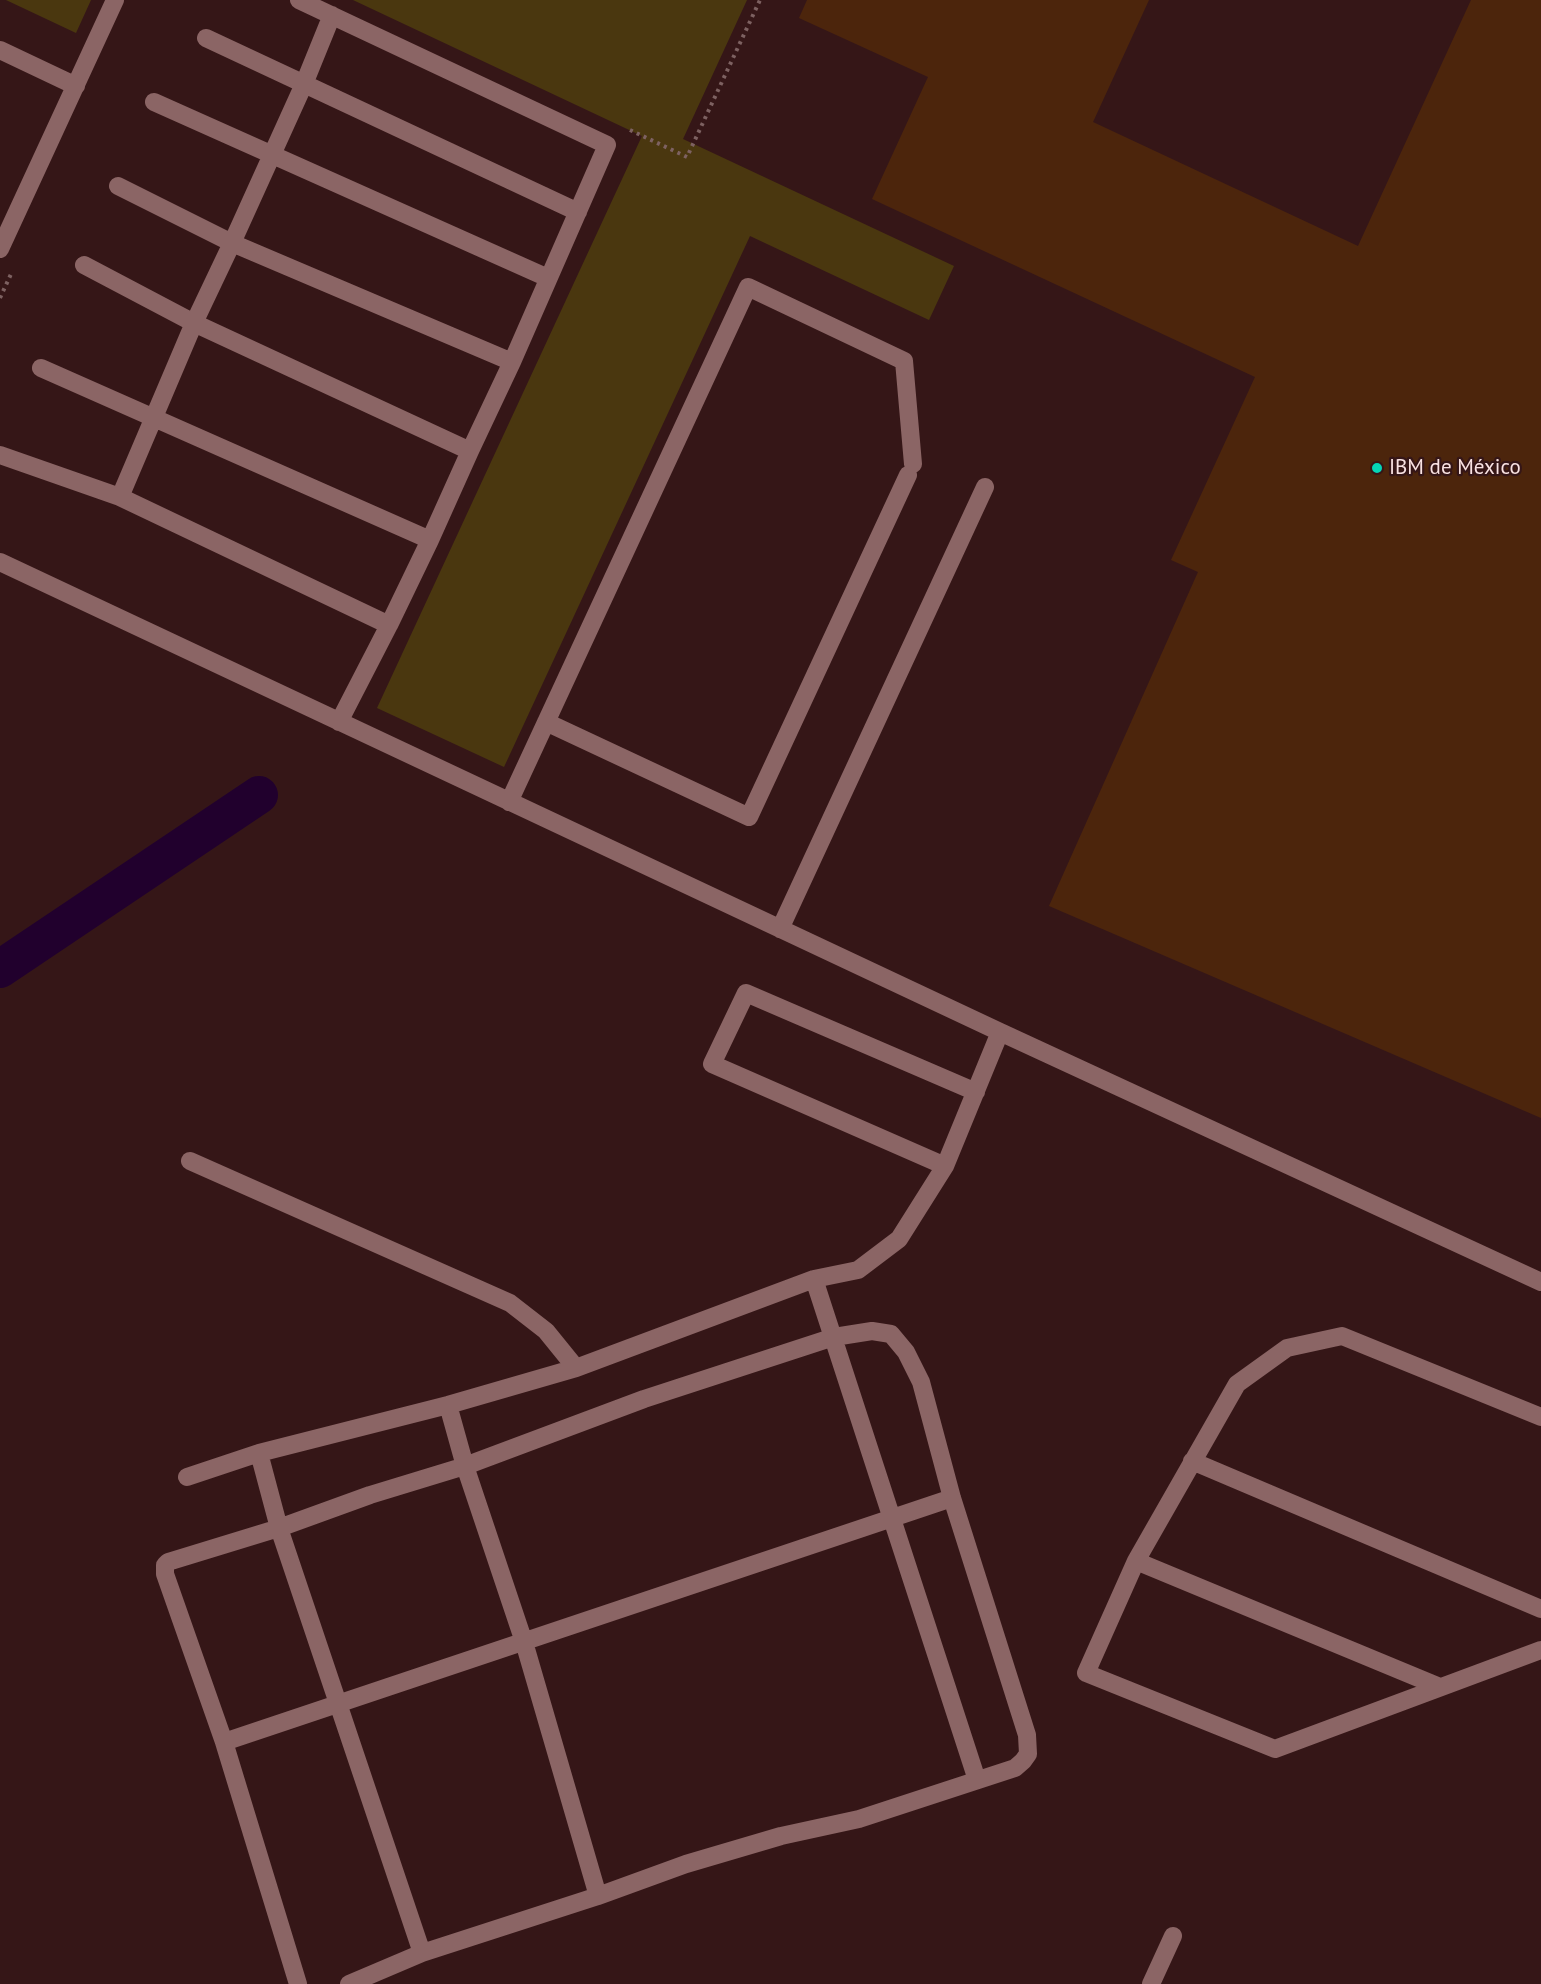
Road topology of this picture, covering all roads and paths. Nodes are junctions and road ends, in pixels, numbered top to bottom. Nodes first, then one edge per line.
1 (116, 0) edge
2 (299, 0) edge
3 (760, 0) edge
4 (332, 15) junction
5 (206, 38) dead end
6 (0, 50) edge
7 (304, 84) junction
8 (76, 86) junction
9 (154, 102) dead end
10 (271, 154) junction
11 (687, 157) dead end
12 (118, 186) dead end
13 (578, 212) junction
14 (232, 243) junction
15 (0, 249) edge
16 (84, 265) dead end
17 (548, 278) junction
18 (194, 323) junction
19 (512, 362) junction
20 (41, 368) dead end
21 (152, 418) junction
22 (470, 451) junction
23 (0, 455) edge
24 (985, 486) dead end
25 (120, 497) junction
26 (430, 540) junction
27 (0, 562) edge
28 (389, 625) junction
29 (339, 722) junction
30 (546, 722) junction
31 (509, 802) junction
32 (780, 929) junction
33 (1000, 1032) junction
34 (976, 1092) junction
35 (190, 1161) dead end
36 (945, 1166) junction
37 (814, 1279) junction
38 (1541, 1282) edge
39 (834, 1337) junction
40 (576, 1368) junction
41 (448, 1405) junction
42 (1541, 1417) edge
43 (259, 1453) junction
44 (1192, 1461) junction
45 (465, 1466) junction
46 (187, 1477) dead end
47 (952, 1498) junction
48 (892, 1518) junction
49 (279, 1528) junction
50 (1136, 1561) junction
51 (1541, 1609) edge
52 (524, 1642) junction
53 (1541, 1650) edge
54 (1440, 1687) junction
55 (338, 1704) junction
56 (224, 1742) junction
57 (977, 1780) junction
58 (598, 1896) junction
59 (1173, 1936) dead end
60 (422, 1953) junction
61 (298, 1984) edge
62 (349, 1984) edge
63 (1151, 1984) edge

1 - 8 street
2 - 4 street
3 - 11 path
4 - 7 street
4 - 13 street
5 - 7 street
6 - 8 street
7 - 10 street
7 - 13 street
8 - 15 street
9 - 10 street
10 - 14 street
10 - 17 street
12 - 14 street
13 - 17 street
14 - 18 street
14 - 19 street
16 - 18 street
17 - 19 street
18 - 21 street
18 - 22 street
19 - 22 street
20 - 21 street
21 - 25 street
21 - 26 street
22 - 26 street
23 - 25 street
24 - 32 street
25 - 28 street
26 - 28 street
27 - 29 street
28 - 29 street
29 - 31 street
30 - 30 street
30 - 31 street
31 - 32 street
32 - 33 street
33 - 34 street
33 - 38 street
34 - 36 street
34 - 36 street
35 - 40 street
36 - 37 street
37 - 39 street
37 - 40 street
39 - 45 street
39 - 47 street
39 - 48 street
40 - 41 street
41 - 43 street
41 - 45 street
42 - 44 street
43 - 46 street
43 - 49 street
44 - 50 street
44 - 51 street
45 - 49 street
45 - 52 street
47 - 48 street
47 - 57 street
48 - 52 street
48 - 57 street
49 - 55 street
49 - 56 street
50 - 54 street
50 - 54 street
52 - 55 street
52 - 58 street
53 - 54 street
55 - 56 street
55 - 60 street
56 - 61 street
57 - 58 street
58 - 60 street
59 - 63 street
60 - 62 street

